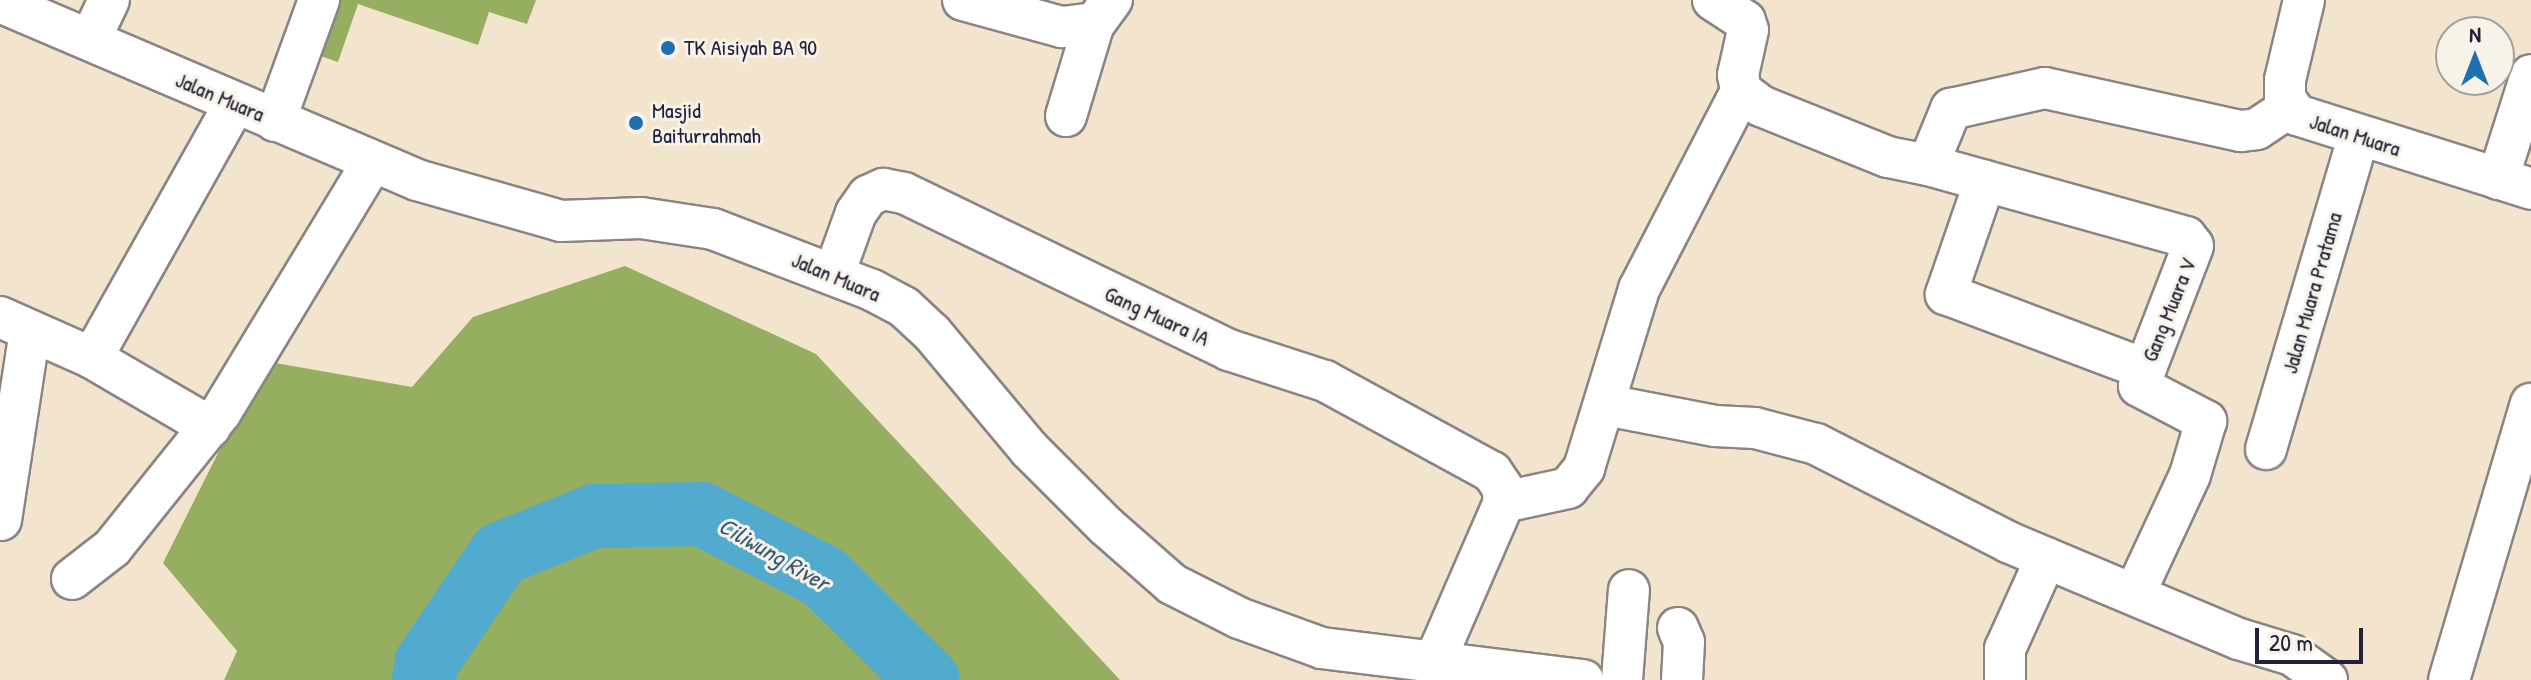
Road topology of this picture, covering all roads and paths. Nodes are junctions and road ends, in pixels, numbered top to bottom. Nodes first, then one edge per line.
1 (109, 0) edge
2 (319, 0) edge
3 (963, 0) edge
4 (2304, 0) edge
5 (0, 2) edge
6 (1729, 4) edge
7 (1103, 12) edge
8 (90, 40) junction
9 (2531, 75) edge
10 (1741, 91) junction
11 (235, 103) junction
12 (2288, 108) junction
13 (1066, 116) dead end
14 (275, 121) junction
15 (2358, 138) junction
16 (373, 161) junction
17 (1928, 165) junction
18 (1985, 181) junction
19 (2514, 184) edge
20 (834, 274) junction
21 (15, 324) edge
22 (92, 358) junction
23 (2145, 369) junction
24 (1606, 405) junction
25 (2531, 407) edge
26 (210, 427) junction
27 (2266, 449) dead end
28 (1504, 502) junction
29 (1, 520) edge
30 (2046, 558) junction
31 (72, 579) dead end
32 (1629, 590) dead end
33 (2134, 595) junction
34 (1678, 628) dead end
35 (1330, 664) edge
36 (1433, 665) junction
37 (1583, 680) edge
38 (1622, 680) edge
39 (1682, 680) edge
40 (2005, 680) edge
41 (2327, 680) edge
42 (2449, 680) edge

1 - 8 street
2 - 14 street
3 - 7 street
4 - 12 street, Jalan Muara
5 - 8 street, Jalan Muara
6 - 10 street
7 - 13 street
8 - 11 street, Jalan Muara
9 - 19 street
10 - 17 street, Gang Muara V
10 - 24 street
11 - 14 street, Jalan Muara
11 - 22 street
12 - 15 street, Jalan Muara
12 - 17 street
14 - 16 street, Jalan Muara
15 - 19 street, Jalan Muara
15 - 27 street, Jalan Muara Pratama
16 - 20 street, Jalan Muara
16 - 26 street
17 - 18 street, Gang Muara V
18 - 23 street
18 - 23 street, Gang Muara V
20 - 28 street, Gang Muara IA
20 - 35 street, Jalan Muara
21 - 22 street
21 - 29 street
22 - 26 street
23 - 33 street, Gang Muara V
24 - 28 street
24 - 30 street
25 - 42 street
26 - 31 street
28 - 36 street
30 - 33 street
30 - 40 street
32 - 38 street
33 - 41 street
34 - 39 street
35 - 36 street, Jalan Muara
36 - 37 street, Jalan Muara

